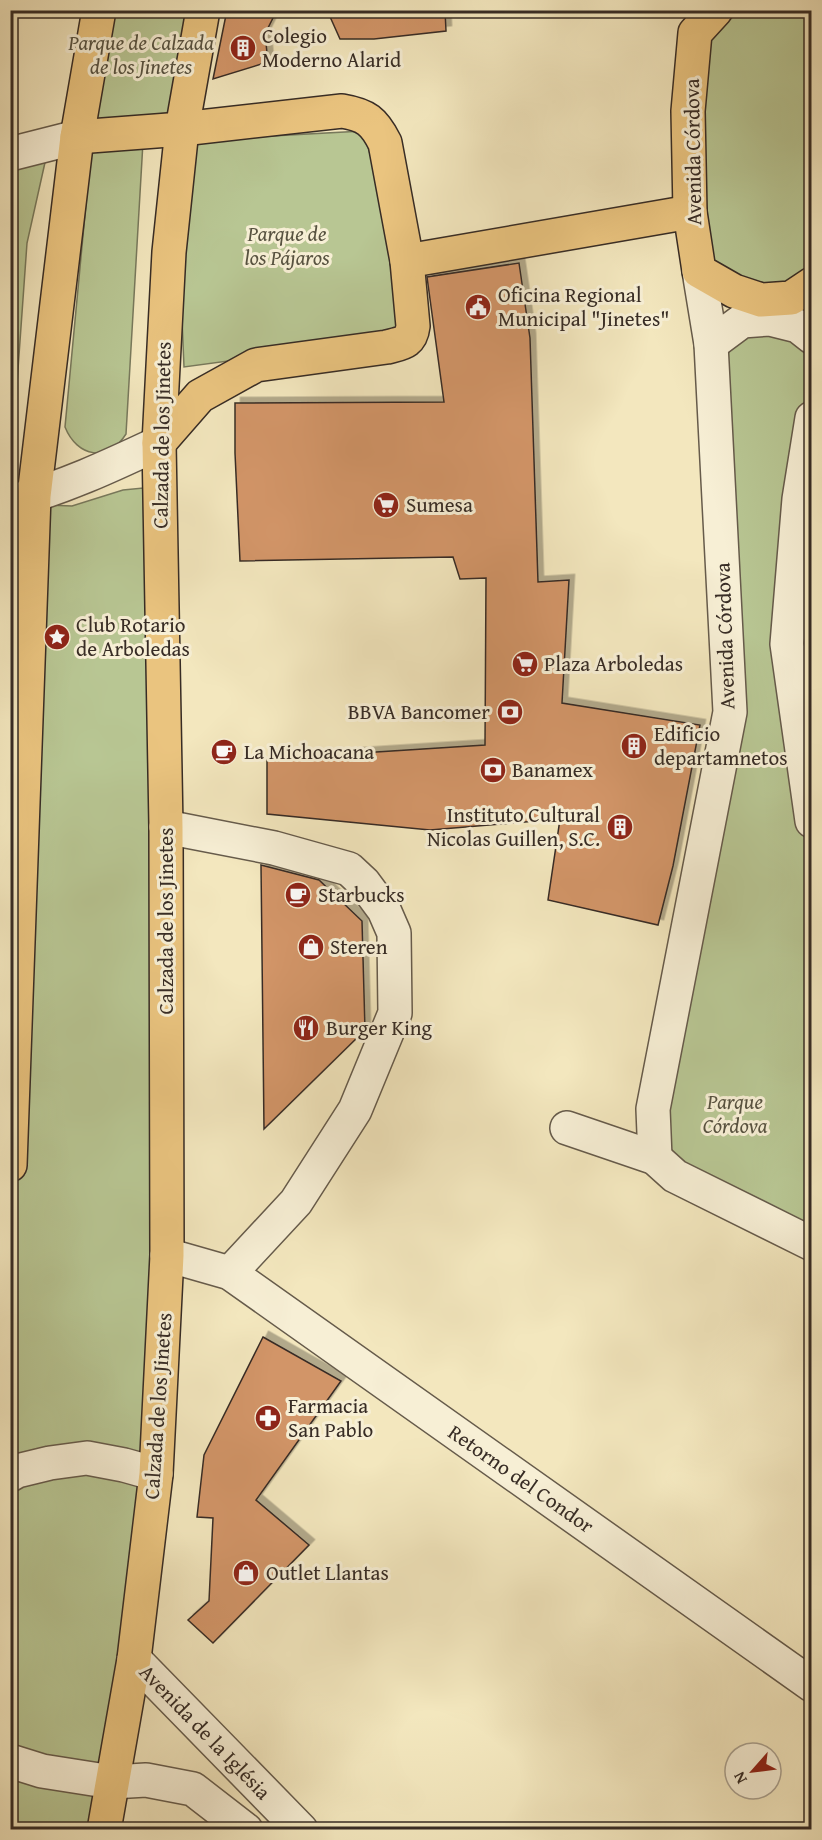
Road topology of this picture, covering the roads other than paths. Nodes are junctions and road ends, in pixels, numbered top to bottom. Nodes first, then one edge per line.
1 (99, 10) edge
2 (203, 10) edge
3 (701, 18) edge
4 (183, 129) junction
5 (77, 138) junction
6 (10, 154) edge
7 (690, 212) junction
8 (407, 261) junction
9 (699, 271) junction
10 (812, 284) edge
11 (812, 338) edge
12 (711, 344) junction
13 (812, 418) edge
14 (159, 443) junction
15 (22, 499) edge
16 (812, 821) edge
17 (166, 827) junction
18 (567, 1128) dead end
19 (655, 1158) junction
20 (10, 1165) edge
21 (812, 1244) edge
22 (167, 1255) junction
23 (230, 1273) junction
24 (10, 1474) edge
25 (156, 1474) junction
26 (134, 1659) junction
27 (812, 1685) edge
28 (10, 1761) edge
29 (112, 1782) junction
30 (104, 1830) edge
31 (246, 1830) edge
32 (301, 1830) edge

1 - 5 main road
2 - 4 main road, Calzada de los Jinetes
3 - 7 main road, Avenida Córdova
4 - 5 main road
4 - 8 main road
4 - 14 main road, Calzada de los Jinetes
5 - 6 street
5 - 15 main road
7 - 8 main road
7 - 9 main road, Avenida Córdova
8 - 14 main road
9 - 10 main road
9 - 12 street, Avenida Córdova
11 - 12 street
12 - 19 street, Avenida Córdova
13 - 16 street
14 - 15 street
14 - 17 main road, Calzada de los Jinetes
15 - 20 main road
17 - 22 main road, Calzada de los Jinetes
17 - 23 street
18 - 19 street
19 - 21 street
22 - 23 street, Retorno del Condor
22 - 25 main road, Calzada de los Jinetes
23 - 27 street, Retorno del Condor
24 - 25 street
25 - 26 main road, Calzada de los Jinetes
26 - 29 main road, Calzada de los Jinetes
26 - 32 street, Avenida de la Iglésia
28 - 29 street, Avenida de la Iglésia
29 - 30 main road, Calzada de los Jinetes
29 - 31 street, Avenida de la Iglésia

